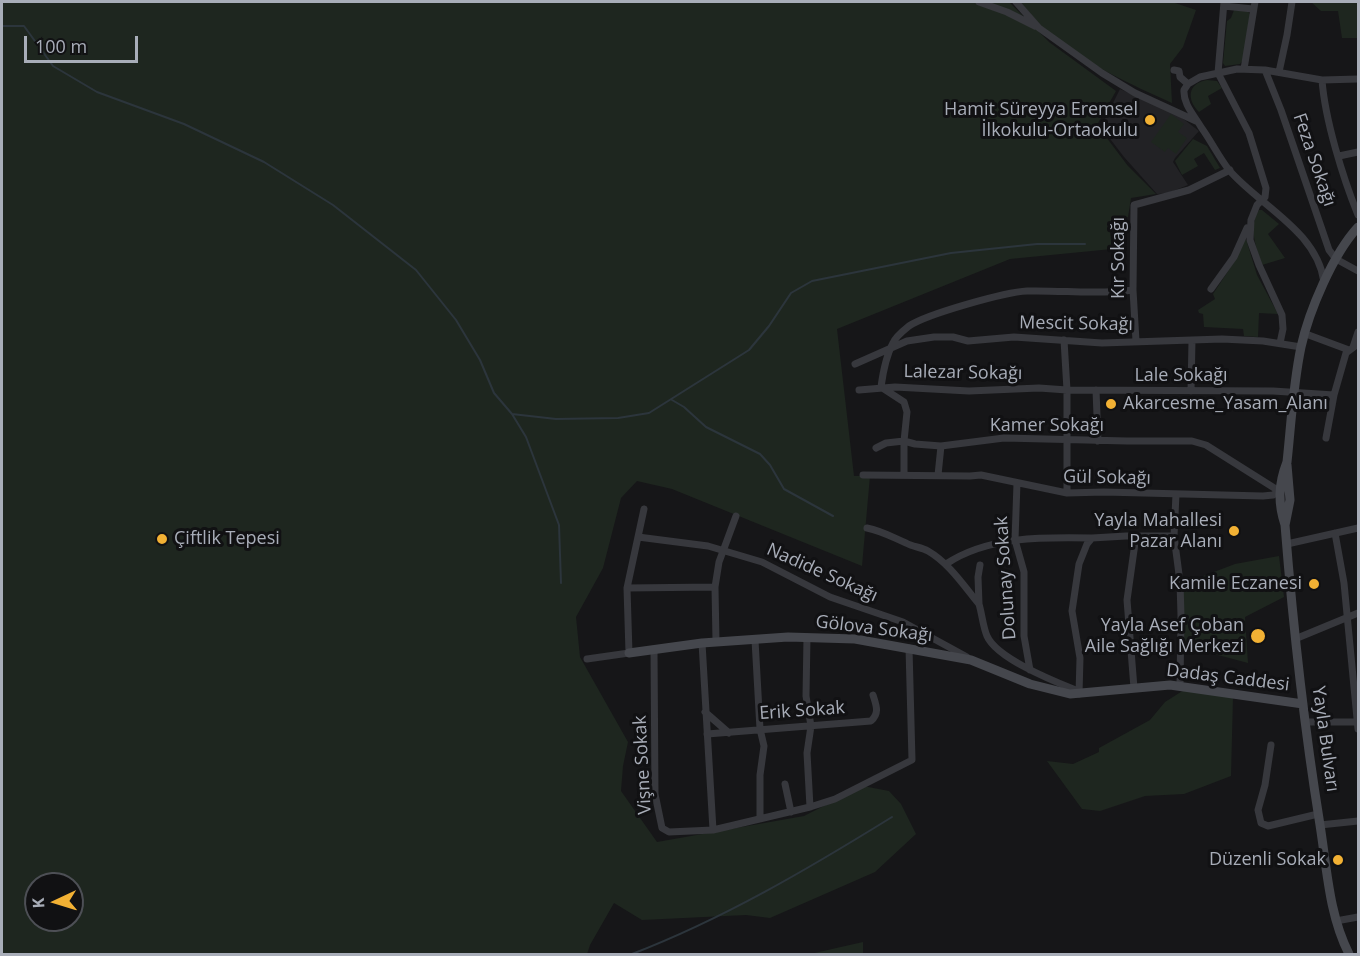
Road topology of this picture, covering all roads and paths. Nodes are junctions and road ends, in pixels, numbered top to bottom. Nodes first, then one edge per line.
1 (979, 2) edge
2 (1016, 2) edge
3 (1292, 2) edge
4 (1224, 4) edge
5 (1254, 5) edge
6 (1038, 28) junction
7 (1244, 69) junction
8 (1174, 70) dead end
9 (1265, 70) junction
10 (1279, 72) junction
11 (1218, 74) junction
12 (1359, 79) edge
13 (1322, 80) junction
14 (1188, 84) junction
15 (1198, 122) junction
16 (1359, 152) edge
17 (1339, 156) junction
18 (1230, 170) junction
19 (1262, 200) junction
20 (1359, 215) edge
21 (1251, 220) junction
22 (1359, 227) edge
23 (1336, 259) junction
24 (1359, 271) edge
25 (1324, 282) junction
26 (1211, 289) dead end
27 (1133, 290) junction
28 (1359, 332) edge
29 (1305, 333) junction
30 (1064, 340) junction
31 (1136, 340) junction
32 (1192, 340) junction
33 (1280, 343) junction
34 (1301, 346) junction
35 (1354, 347) edge
36 (891, 348) junction
37 (855, 364) dead end
38 (881, 387) junction
39 (859, 390) dead end
40 (1067, 390) junction
41 (1096, 390) junction
42 (1191, 391) junction
43 (1295, 391) junction
44 (1334, 395) junction
45 (1326, 438) dead end
46 (1067, 440) junction
47 (904, 441) junction
48 (1098, 441) junction
49 (941, 446) junction
50 (876, 448) dead end
51 (1287, 462) junction
52 (863, 475) dead end
53 (904, 475) junction
54 (938, 476) junction
55 (1017, 483) junction
56 (1279, 491) junction
57 (1067, 494) junction
58 (1176, 494) junction
59 (644, 509) dead end
60 (736, 516) dead end
61 (1285, 525) junction
62 (867, 528) dead end
63 (1359, 528) edge
64 (1335, 533) junction
65 (1136, 536) junction
66 (638, 537) junction
67 (1174, 537) junction
68 (1092, 538) junction
69 (1015, 540) junction
70 (1287, 544) junction
71 (724, 550) junction
72 (946, 564) junction
73 (981, 566) dead end
74 (627, 588) junction
75 (715, 588) junction
76 (979, 604) junction
77 (1359, 613) edge
78 (1348, 618) junction
79 (807, 637) junction
80 (1295, 639) junction
81 (755, 640) junction
82 (716, 642) junction
83 (702, 643) junction
84 (909, 648) junction
85 (654, 650) junction
86 (629, 653) junction
87 (587, 659) dead end
88 (971, 660) junction
89 (1030, 670) junction
90 (1180, 685) junction
91 (1134, 688) junction
92 (1078, 692) junction
93 (873, 694) dead end
94 (1302, 704) junction
95 (705, 712) junction
96 (1305, 722) junction
97 (1358, 724) edge
98 (811, 726) junction
99 (760, 729) junction
100 (729, 733) junction
101 (706, 734) junction
102 (1271, 745) dead end
103 (785, 784) dead end
104 (810, 807) junction
105 (791, 812) junction
106 (1318, 814) junction
107 (760, 819) junction
108 (1359, 821) edge
109 (1320, 825) junction
110 (713, 830) junction
111 (1359, 917) edge
112 (1335, 921) junction
113 (1349, 954) edge

1 - 6 street
2 - 6 street
3 - 10 street
4 - 5 street
4 - 11 street
5 - 7 street
6 - 15 street
7 - 9 street
7 - 11 street
8 - 14 street
9 - 10 street
9 - 23 street, Feza Sokağı
10 - 13 street
11 - 14 street
11 - 19 street
12 - 13 street
13 - 17 street
14 - 15 street
15 - 18 street
16 - 17 street
17 - 20 street
18 - 19 street
18 - 27 street, Kır Sokağı
19 - 21 street
19 - 25 street
21 - 26 street
21 - 33 street
22 - 23 main road, Yayla Bulvarı
23 - 24 street
23 - 25 main road, Yayla Bulvarı
25 - 29 main road, Yayla Bulvarı
27 - 31 street, Kır Sokağı
27 - 36 street
28 - 35 street
29 - 34 main road, Yayla Bulvarı
29 - 35 street
30 - 31 street, Mescit Sokağı
30 - 36 street, Mescit Sokağı
30 - 40 street
31 - 32 street, Mescit Sokağı
32 - 33 street, Mescit Sokağı
32 - 42 street
33 - 34 street, Mescit Sokağı
34 - 43 main road, Yayla Bulvarı
35 - 44 street
36 - 37 street, Mescit Sokağı
36 - 38 street
38 - 39 street, Lalezar Sokağı
38 - 40 street, Lalezar Sokağı
38 - 47 street
40 - 41 street, Lale Sokağı
40 - 46 street
41 - 42 street, Lale Sokağı
41 - 48 street
42 - 43 street, Lale Sokağı
43 - 44 street, Lale Sokağı
43 - 51 main road, Yayla Bulvarı
44 - 45 street
46 - 48 street, Kamer Sokağı
46 - 49 street, Kamer Sokağı
46 - 57 street
47 - 49 street, Kamer Sokağı
47 - 50 street, Kamer Sokağı
47 - 53 street
48 - 56 street, Kamer Sokağı
49 - 54 street
51 - 56 main road, Yayla Bulvarı
51 - 61 main road, Yayla Bulvarı
52 - 53 street, Gül Sokağı
53 - 54 street, Gül Sokağı
54 - 55 street, Gül Sokağı
55 - 57 street, Gül Sokağı
55 - 69 street, Dolunay Sokak
56 - 58 street, Gül Sokağı
56 - 61 main road, Yayla Bulvarı
57 - 58 street, Gül Sokağı
58 - 67 street
59 - 66 street
60 - 71 street
61 - 70 main road, Yayla Bulvarı
62 - 72 street
63 - 64 street
64 - 70 street
64 - 78 street
65 - 67 street
65 - 68 street
65 - 91 street
66 - 71 street, Nadide Sokağı
66 - 74 street
67 - 90 street
68 - 69 street
68 - 92 street
69 - 72 street
69 - 89 street, Dolunay Sokak
70 - 80 main road, Yayla Bulvarı
71 - 75 street
71 - 88 street, Nadide Sokağı
72 - 76 street
73 - 76 street
74 - 75 street
74 - 86 street
75 - 82 street
76 - 89 street, Dadaş Caddesi
77 - 78 street
78 - 80 street
78 - 97 street
79 - 81 main road, Gölova Sokağı
79 - 84 main road, Gölova Sokağı
79 - 98 street
80 - 94 main road, Yayla Bulvarı
81 - 82 main road, Gölova Sokağı
81 - 99 street
82 - 83 main road, Gölova Sokağı
83 - 85 main road, Gölova Sokağı
83 - 95 street
84 - 88 main road, Gölova Sokağı
84 - 104 street
85 - 86 main road, Gölova Sokağı
85 - 110 street, Vişne Sokak
86 - 87 street, Gölova Sokağı
88 - 92 main road, Gölova Sokağı
89 - 92 street, Dadaş Caddesi
90 - 91 main road, Dadaş Caddesi
90 - 94 main road, Dadaş Caddesi
91 - 92 main road, Dadaş Caddesi
93 - 98 street, Erik Sokak
94 - 96 main road, Yayla Bulvarı
95 - 100 street
95 - 101 street
96 - 97 street
96 - 106 main road, Yayla Bulvarı
98 - 99 street, Erik Sokak
98 - 104 street
99 - 100 street, Erik Sokak
99 - 107 street
100 - 101 street, Erik Sokak
101 - 110 street
102 - 106 street
103 - 105 street
104 - 105 street
105 - 107 street
106 - 109 main road, Yayla Bulvarı
107 - 110 street
108 - 109 street
109 - 112 main road, Yayla Bulvarı
111 - 112 street
112 - 113 main road, Yayla Bulvarı

